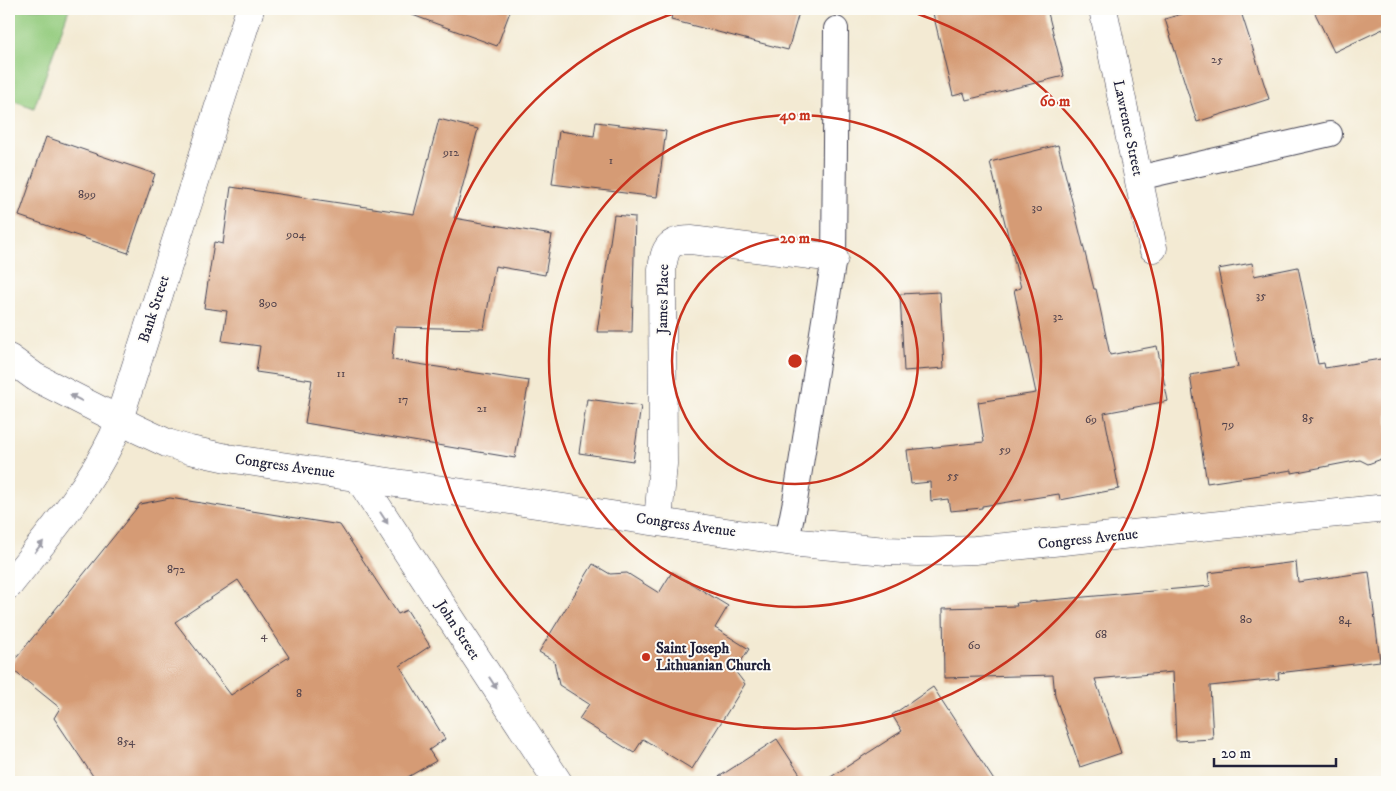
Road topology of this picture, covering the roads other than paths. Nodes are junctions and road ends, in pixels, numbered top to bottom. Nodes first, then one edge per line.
1 (250, 9) edge
2 (1103, 9) edge
3 (836, 29) dead end
4 (1330, 134) dead end
5 (1138, 178) junction
6 (1153, 248) dead end
7 (834, 258) junction
8 (9, 358) edge
9 (119, 421) junction
10 (358, 477) junction
11 (1387, 508) edge
12 (658, 521) junction
13 (787, 541) junction
14 (9, 585) edge
15 (558, 782) edge

1 - 9 street, Bank Street
2 - 5 street, Lawrence Street
3 - 7 lane
4 - 5 lane
5 - 6 street, Lawrence Street
7 - 12 street, James Place
7 - 13 lane
9 -> 8 street, Congress Avenue
9 - 10 street, Congress Avenue
14 -> 9 street, Bank Street
10 - 12 street, Congress Avenue
10 -> 15 street, John Street
11 - 13 street, Congress Avenue
12 - 13 street, Congress Avenue

